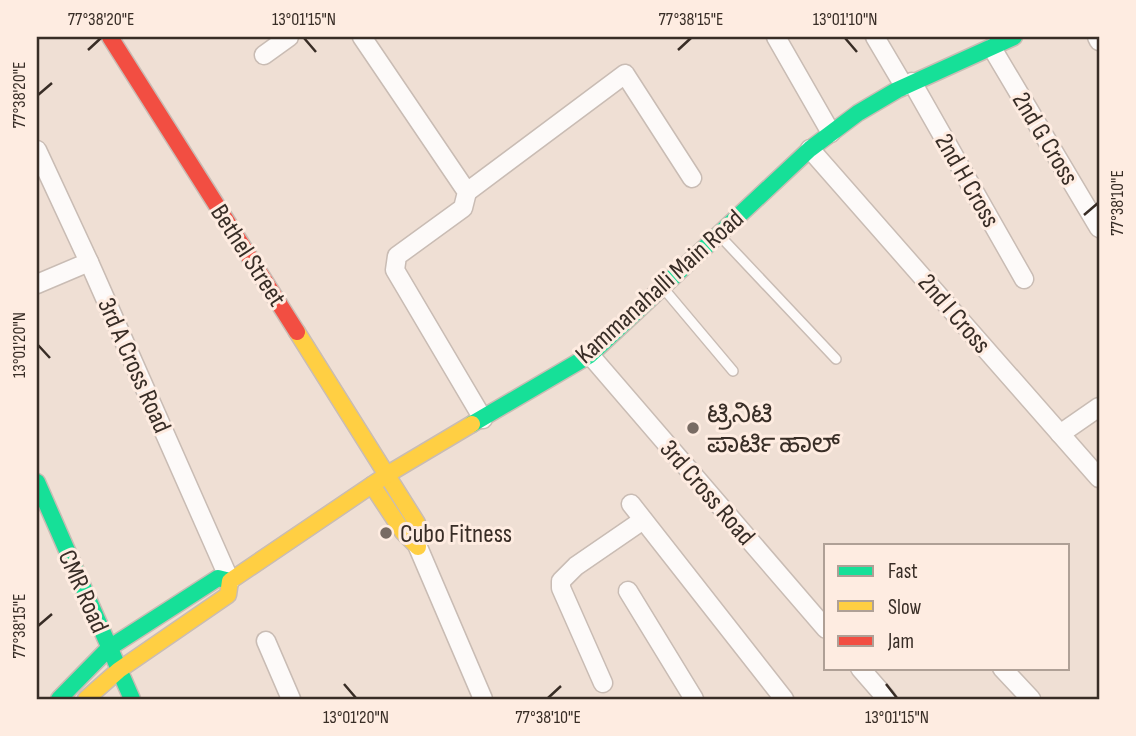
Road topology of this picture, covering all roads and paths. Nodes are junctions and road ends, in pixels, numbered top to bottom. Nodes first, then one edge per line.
1 (110, 37) edge
2 (289, 37) edge
3 (362, 37) edge
4 (776, 37) edge
5 (875, 37) edge
6 (971, 37) edge
7 (1014, 37) edge
8 (987, 51) junction
9 (264, 55) dead end
10 (908, 84) junction
11 (831, 133) junction
12 (810, 149) junction
13 (37, 150) edge
14 (692, 178) dead end
15 (467, 192) junction
16 (1099, 228) edge
17 (719, 234) junction
18 (89, 262) junction
19 (1024, 279) dead end
20 (37, 284) edge
21 (662, 287) junction
22 (590, 355) junction
23 (836, 359) dead end
24 (733, 370) dead end
25 (1099, 407) edge
26 (483, 419) junction
27 (1060, 434) junction
28 (388, 474) junction
29 (1099, 478) edge
30 (37, 482) edge
31 (372, 485) junction
32 (631, 504) dead end
33 (643, 520) junction
34 (418, 547) junction
35 (230, 581) junction
36 (628, 591) dead end
37 (824, 627) edge
38 (266, 641) dead end
39 (109, 648) junction
40 (119, 670) junction
41 (862, 670) edge
42 (1004, 670) edge
43 (603, 683) dead end
44 (689, 698) edge
45 (59, 699) edge
46 (86, 699) edge
47 (132, 699) edge
48 (291, 699) edge
49 (483, 699) edge
50 (784, 699) edge
51 (887, 699) edge
52 (1031, 699) edge

1 - 28 main road, Bethel Street
2 - 9 street
3 - 15 street
4 - 11 street
5 - 10 street, 2nd H Cross
6 - 8 street, 2nd G Cross
7 - 8 main road, Kammanahalli Main Road
8 - 10 main road, Kammanahalli Main Road
8 - 16 street, 2nd G Cross
10 - 11 main road, Kammanahalli Main Road
10 - 19 street, 2nd H Cross
11 - 12 main road, Kammanahalli Main Road
12 - 17 main road, Kammanahalli Main Road
12 - 27 street, 2nd I Cross
13 - 18 street, 3rd A Cross Road
14 - 15 street
15 - 26 street
17 - 21 main road, Kammanahalli Main Road
17 - 23 lane
18 - 20 street
18 - 35 street, 3rd A Cross Road
21 - 22 main road, Kammanahalli Main Road
21 - 24 lane
22 - 26 main road, Kammanahalli Main Road
22 - 37 street, 3rd Cross Road
25 - 27 street
26 - 28 main road, Kammanahalli Main Road
27 - 29 street, 2nd I Cross
28 - 31 main road, Kammanahalli Main Road
28 - 34 main road, Bethel Street
30 - 39 main road, CMR Road
31 - 34 main road
31 - 35 main road, Kammanahalli Main Road
32 - 33 street
33 - 43 street
33 - 50 street
34 - 49 street
35 - 39 main road, Kammanahalli Main Road
35 - 40 main road, Kammanahalli Main Road
36 - 44 street
38 - 48 street
39 - 40 main road, CMR Road
39 - 45 main road, Kammanahalli Main Road
40 - 46 main road, Kammanahalli Main Road
40 - 47 main road, CMR Road
41 - 51 street
42 - 52 street

